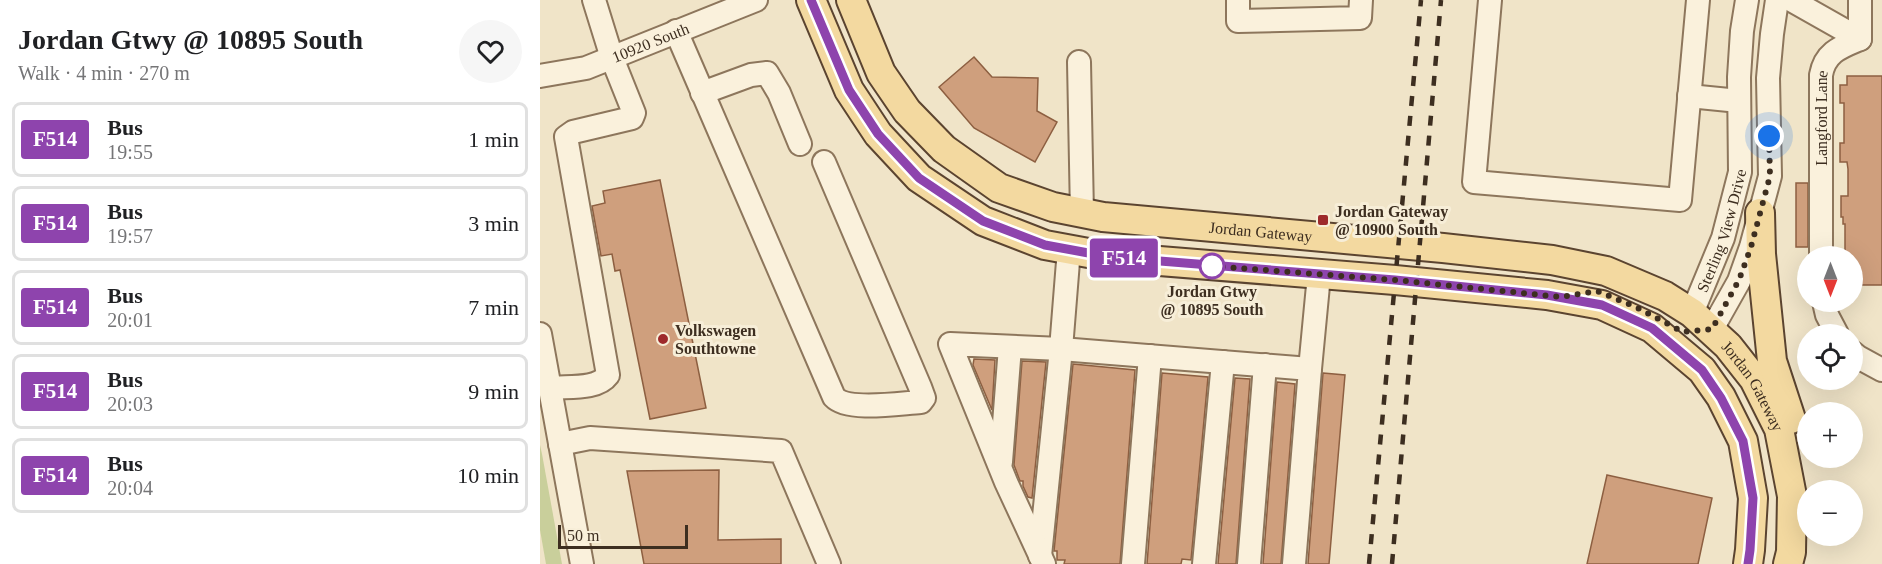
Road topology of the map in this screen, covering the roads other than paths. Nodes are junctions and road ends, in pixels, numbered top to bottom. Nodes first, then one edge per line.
1 (594, 0) edge
2 (756, 0) edge
3 (811, 0) edge
4 (851, 0) edge
5 (1238, 0) edge
6 (1490, 0) edge
7 (1698, 0) edge
8 (1747, 0) edge
9 (1777, 0) edge
10 (1791, 0) edge
11 (1860, 0) edge
12 (1360, 9) edge
13 (676, 32) junction
14 (1860, 39) junction
15 (612, 58) junction
16 (1079, 62) dead end
17 (540, 76) edge
18 (702, 93) junction
19 (1689, 96) junction
20 (1739, 101) junction
21 (800, 144) dead end
22 (824, 162) dead end
23 (1760, 213) junction
24 (1082, 214) junction
25 (1821, 246) edge
26 (1069, 249) junction
27 (1319, 275) junction
28 (1561, 297) junction
29 (1700, 325) junction
30 (540, 334) edge
31 (1010, 347) junction
32 (1061, 349) junction
33 (1150, 356) junction
34 (1863, 360) edge
35 (1223, 362) junction
36 (1265, 365) junction
37 (1310, 369) junction
38 (1882, 370) edge
39 (550, 388) junction
40 (560, 444) junction
41 (1001, 470) junction
42 (1807, 480) edge
43 (1807, 546) edge
44 (1749, 557) edge
45 (1042, 560) edge
46 (582, 564) edge
47 (829, 564) edge
48 (1134, 564) edge
49 (1204, 564) edge
50 (1249, 564) edge
51 (1294, 564) edge
52 (1788, 564) edge
53 (1804, 564) edge

1 - 15 street
2 - 13 street, 10920 South
3 - 26 main road, Jordan Gateway
4 - 24 main road, Jordan Gateway
5 - 12 street
6 - 19 street
7 - 19 street
8 - 20 street, Sterling View Drive
9 - 23 street, Sterling View Drive
10 - 14 street
11 - 14 street
13 - 15 street, 10920 South
13 - 18 street
14 - 25 street, Langford Lane
15 - 17 street, 10920 South
15 - 39 street
16 - 24 street
18 - 21 street
18 - 22 street
19 - 20 street
20 - 29 street, Sterling View Drive
23 - 29 street, Sterling View Drive
23 - 42 main road
24 - 29 main road, Jordan Gateway
26 - 27 main road, Jordan Gateway
26 - 32 street
27 - 28 main road, Jordan Gateway
27 - 37 street
28 - 29 main road
28 - 44 main road, Jordan Gateway
29 - 44 main road
29 - 52 main road, Jordan Gateway
30 - 39 street
31 - 32 street
31 - 41 street
31 - 41 street
32 - 33 street
32 - 45 street
33 - 35 street
33 - 48 street
34 - 38 street
35 - 36 street
35 - 49 street
36 - 37 street
36 - 50 street
37 - 51 street
39 - 40 street
40 - 46 street
40 - 47 street
41 - 45 street
43 - 53 main road

